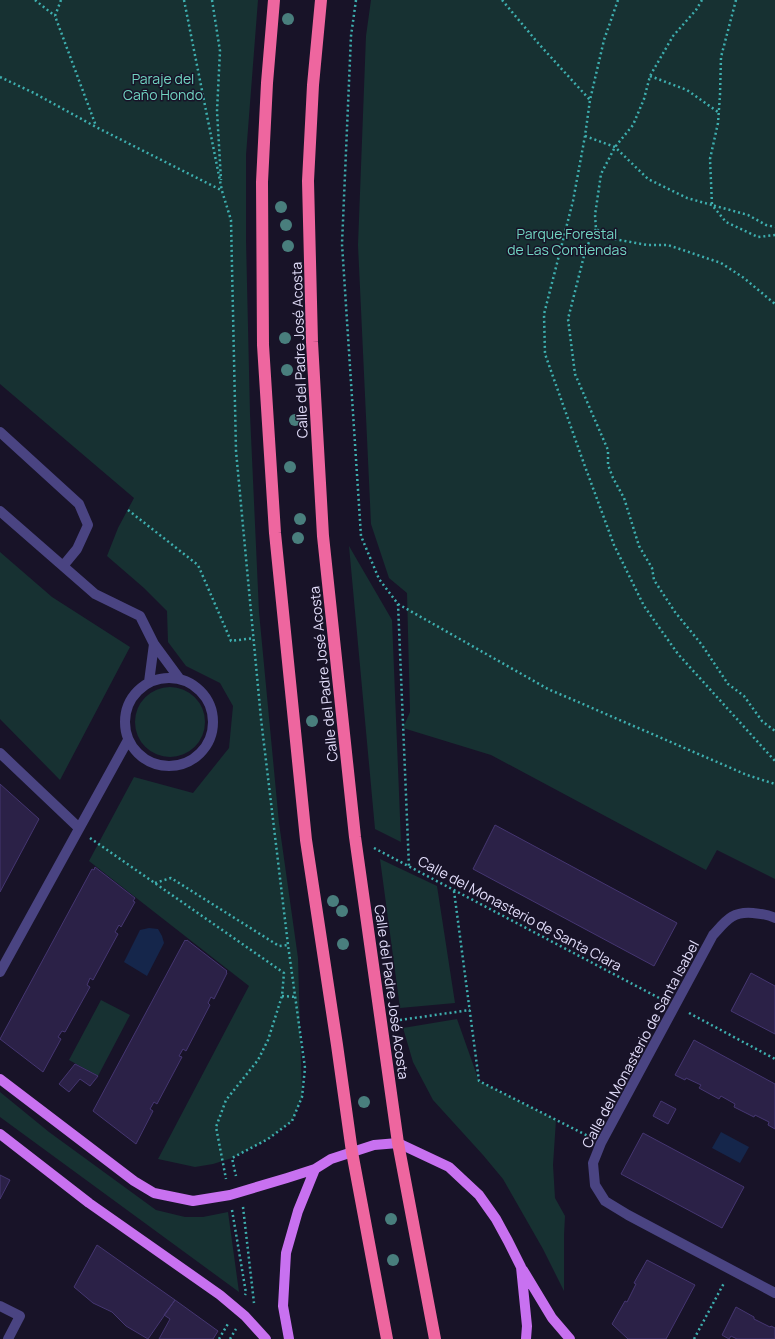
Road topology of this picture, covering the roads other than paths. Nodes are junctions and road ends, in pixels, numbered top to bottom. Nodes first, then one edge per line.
1 (274, 0) edge
2 (322, 0) edge
3 (0, 432) edge
4 (0, 511) edge
5 (63, 566) junction
6 (154, 644) junction
7 (179, 678) junction
8 (148, 682) junction
9 (128, 740) junction
10 (0, 753) edge
11 (79, 828) junction
12 (775, 918) edge
13 (0, 972) edge
14 (0, 1079) edge
15 (0, 1134) edge
16 (398, 1143) junction
17 (352, 1152) junction
18 (315, 1169) junction
19 (521, 1267) junction
20 (775, 1293) edge
21 (0, 1306) edge
22 (8, 1339) edge
23 (266, 1339) edge
24 (289, 1339) edge
25 (387, 1339) edge
26 (435, 1339) edge
27 (526, 1339) edge
28 (570, 1339) edge

1 - 17 highway
2 - 16 highway, Calle del Padre José Acosta
3 - 5 street
4 - 5 street
5 - 6 street
6 - 7 street
6 - 8 street
7 - 8 street
7 - 9 street
8 - 9 street
9 - 11 street
10 - 11 street
11 - 13 street
12 - 20 street, Calle del Monasterio de Santa Isabel
14 - 18 main road
15 - 23 main road
16 - 17 main road
16 - 19 main road
16 - 26 highway, Calle del Padre José Acosta
17 - 18 main road
17 - 25 highway
18 - 24 main road
19 - 27 main road
19 - 28 main road
21 - 22 street

